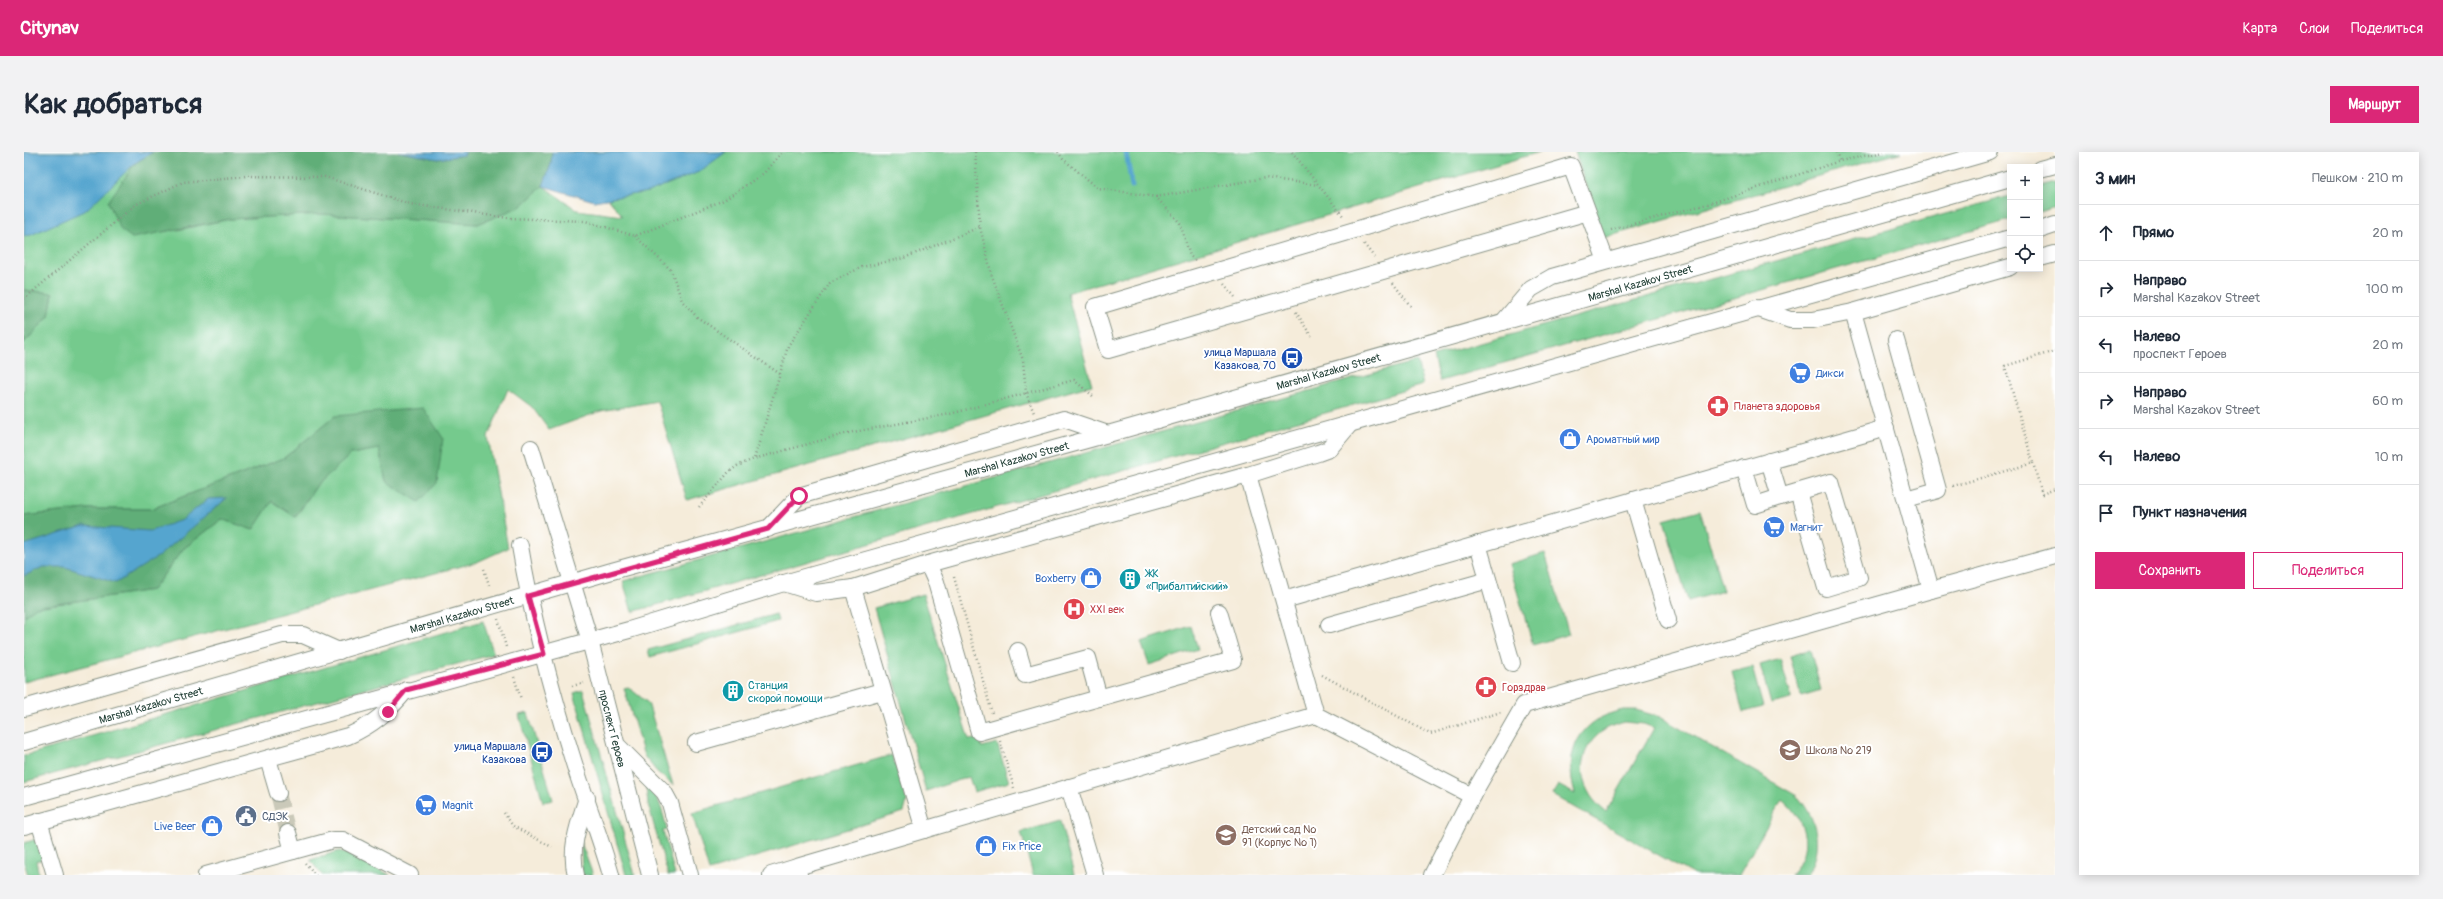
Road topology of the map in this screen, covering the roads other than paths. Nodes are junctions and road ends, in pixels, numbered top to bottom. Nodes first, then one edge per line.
1 (1990, 152) edge
2 (2055, 165) edge
3 (2043, 168) edge
4 (2007, 179) edge
5 (1588, 212) junction
6 (2055, 225) edge
7 (2043, 229) edge
8 (2007, 239) edge
9 (2055, 254) edge
10 (2043, 257) edge
11 (1606, 261) junction
12 (2007, 268) edge
13 (1756, 308) junction
14 (1853, 312) junction
15 (1503, 322) junction
16 (1896, 340) dead end
17 (1350, 424) junction
18 (1886, 428) junction
19 (1108, 434) junction
20 (531, 448) dead end
21 (1769, 461) junction
22 (1744, 468) junction
23 (1248, 475) junction
24 (1798, 492) junction
25 (1780, 497) junction
26 (1906, 499) junction
27 (1633, 500) junction
28 (768, 529) junction
29 (1478, 544) junction
30 (520, 546) dead end
31 (2055, 556) edge
32 (928, 564) junction
33 (1488, 580) junction
34 (572, 583) junction
35 (784, 583) junction
36 (853, 588) junction
37 (1931, 590) junction
38 (528, 596) junction
39 (1284, 600) junction
40 (1219, 612) dead end
41 (1668, 620) dead end
42 (1330, 625) dead end
43 (590, 641) junction
44 (339, 651) junction
45 (1018, 651) dead end
46 (544, 654) junction
47 (1512, 663) dead end
48 (406, 690) junction
49 (882, 691) junction
50 (1099, 698) junction
51 (24, 708) edge
52 (1316, 715) junction
53 (24, 742) edge
54 (696, 743) dead end
55 (619, 747) junction
56 (268, 759) junction
57 (1069, 787) junction
58 (278, 793) tunnel mouth
59 (1472, 796) junction
60 (24, 797) edge
61 (587, 798) junction
62 (40, 821) junction
63 (24, 826) edge
64 (924, 830) junction
65 (288, 834) tunnel mouth
66 (293, 851) junction
67 (798, 871) edge
68 (778, 874) edge
69 (55, 875) edge
70 (206, 875) edge
71 (410, 875) edge
72 (576, 875) edge
73 (611, 875) edge
74 (650, 875) edge
75 (690, 875) edge
76 (1095, 875) edge
77 (1432, 875) edge

1 - 11 street
2 - 3 street
4 - 15 street, Marshal Kazakov Street
5 - 5 street
5 - 11 street
6 - 7 street
8 - 13 street
9 - 10 street
11 - 15 street
12 - 14 street
13 - 14 street
13 - 17 street
14 - 18 street
15 - 19 street, Marshal Kazakov Street
16 - 26 street
17 - 23 street
17 - 35 street
18 - 21 street
18 - 26 street
19 - 28 street, Marshal Kazakov Street
19 - 28 street
20 - 34 street, проспект Героев
21 - 22 street
21 - 25 street
22 - 25 street
22 - 27 street
23 - 32 street
23 - 39 street
24 - 24 street
24 - 25 street
26 - 37 street
27 - 29 street
27 - 41 street
28 - 34 street, Marshal Kazakov Street
29 - 33 street
29 - 39 street
30 - 38 street
31 - 37 street
32 - 36 street
32 - 50 street
33 - 42 street
33 - 47 street
34 - 38 street, Marshal Kazakov Street
34 - 43 street, проспект Героев
35 - 36 street
35 - 43 street
36 - 49 street
37 - 59 street
38 - 44 street, Marshal Kazakov Street
38 - 46 street
39 - 52 street
40 - 50 street
43 - 46 street
43 - 55 street, проспект Героев
44 - 51 street
44 - 53 street, Marshal Kazakov Street
45 - 50 street
46 - 48 street
46 - 61 street
48 - 56 street
48 - 60 street
49 - 54 street
49 - 64 street
52 - 57 street
52 - 59 street
55 - 74 street, проспект Героев
55 - 75 street
56 - 58 street
56 - 62 street
57 - 64 street
57 - 76 street
59 - 77 street
61 - 72 street
61 - 73 street
62 - 63 street
62 - 69 street
64 - 67 street
65 - 66 street
66 - 70 street
66 - 71 street
67 - 68 street

